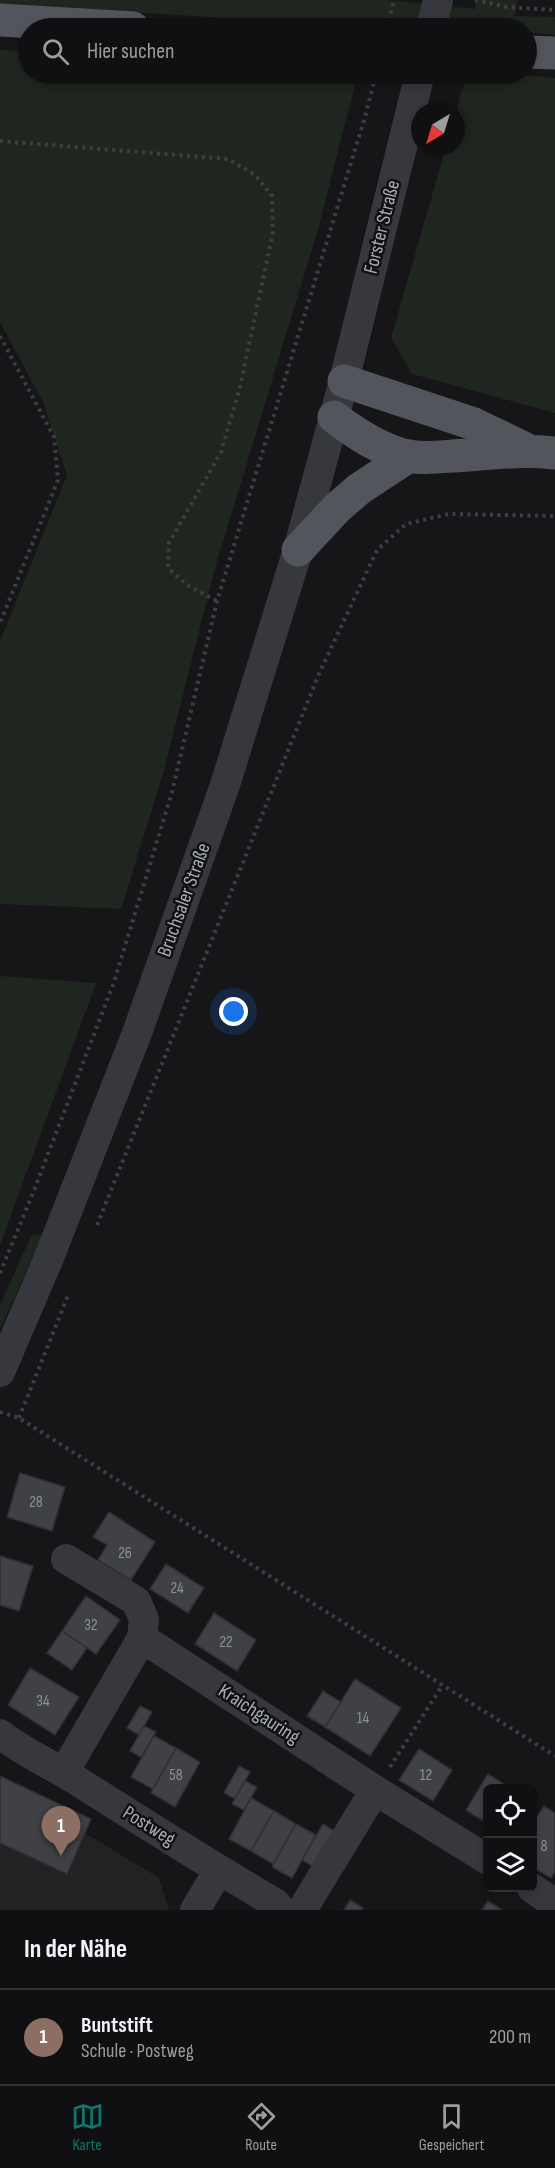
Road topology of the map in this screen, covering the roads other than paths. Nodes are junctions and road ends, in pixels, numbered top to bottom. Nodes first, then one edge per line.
1 (438, 0) edge
2 (434, 18) edge
3 (0, 21) edge
4 (18, 22) edge
5 (537, 52) edge
6 (555, 53) edge
7 (418, 84) edge
8 (344, 381) junction
9 (334, 417) junction
10 (542, 451) edge
11 (409, 456) junction
12 (298, 550) junction
13 (0, 1372) edge
14 (66, 1559) dead end
15 (142, 1638) junction
16 (5, 1741) edge
17 (64, 1772) junction
18 (375, 1790) junction
19 (483, 1857) edge
20 (219, 1870) junction
21 (537, 1891) edge
22 (555, 1904) edge
23 (195, 1910) edge
24 (281, 1910) edge
25 (302, 1910) edge

1 - 2 street
3 - 4 main road
5 - 6 main road
7 - 8 street, Forster Straße
8 - 9 street, Forster Straße
8 - 10 main road
9 - 11 main road
9 - 12 street, Bruchsaler Straße
10 - 11 main road
11 - 12 main road
12 - 13 street, Bruchsaler Straße
14 - 15 street
15 - 17 street
15 - 18 street, Kraichgauring
16 - 17 street, Postweg
17 - 20 street, Postweg
18 - 19 street, Kraichgauring
18 - 25 street
20 - 23 street
20 - 24 street, Postweg
21 - 22 street

